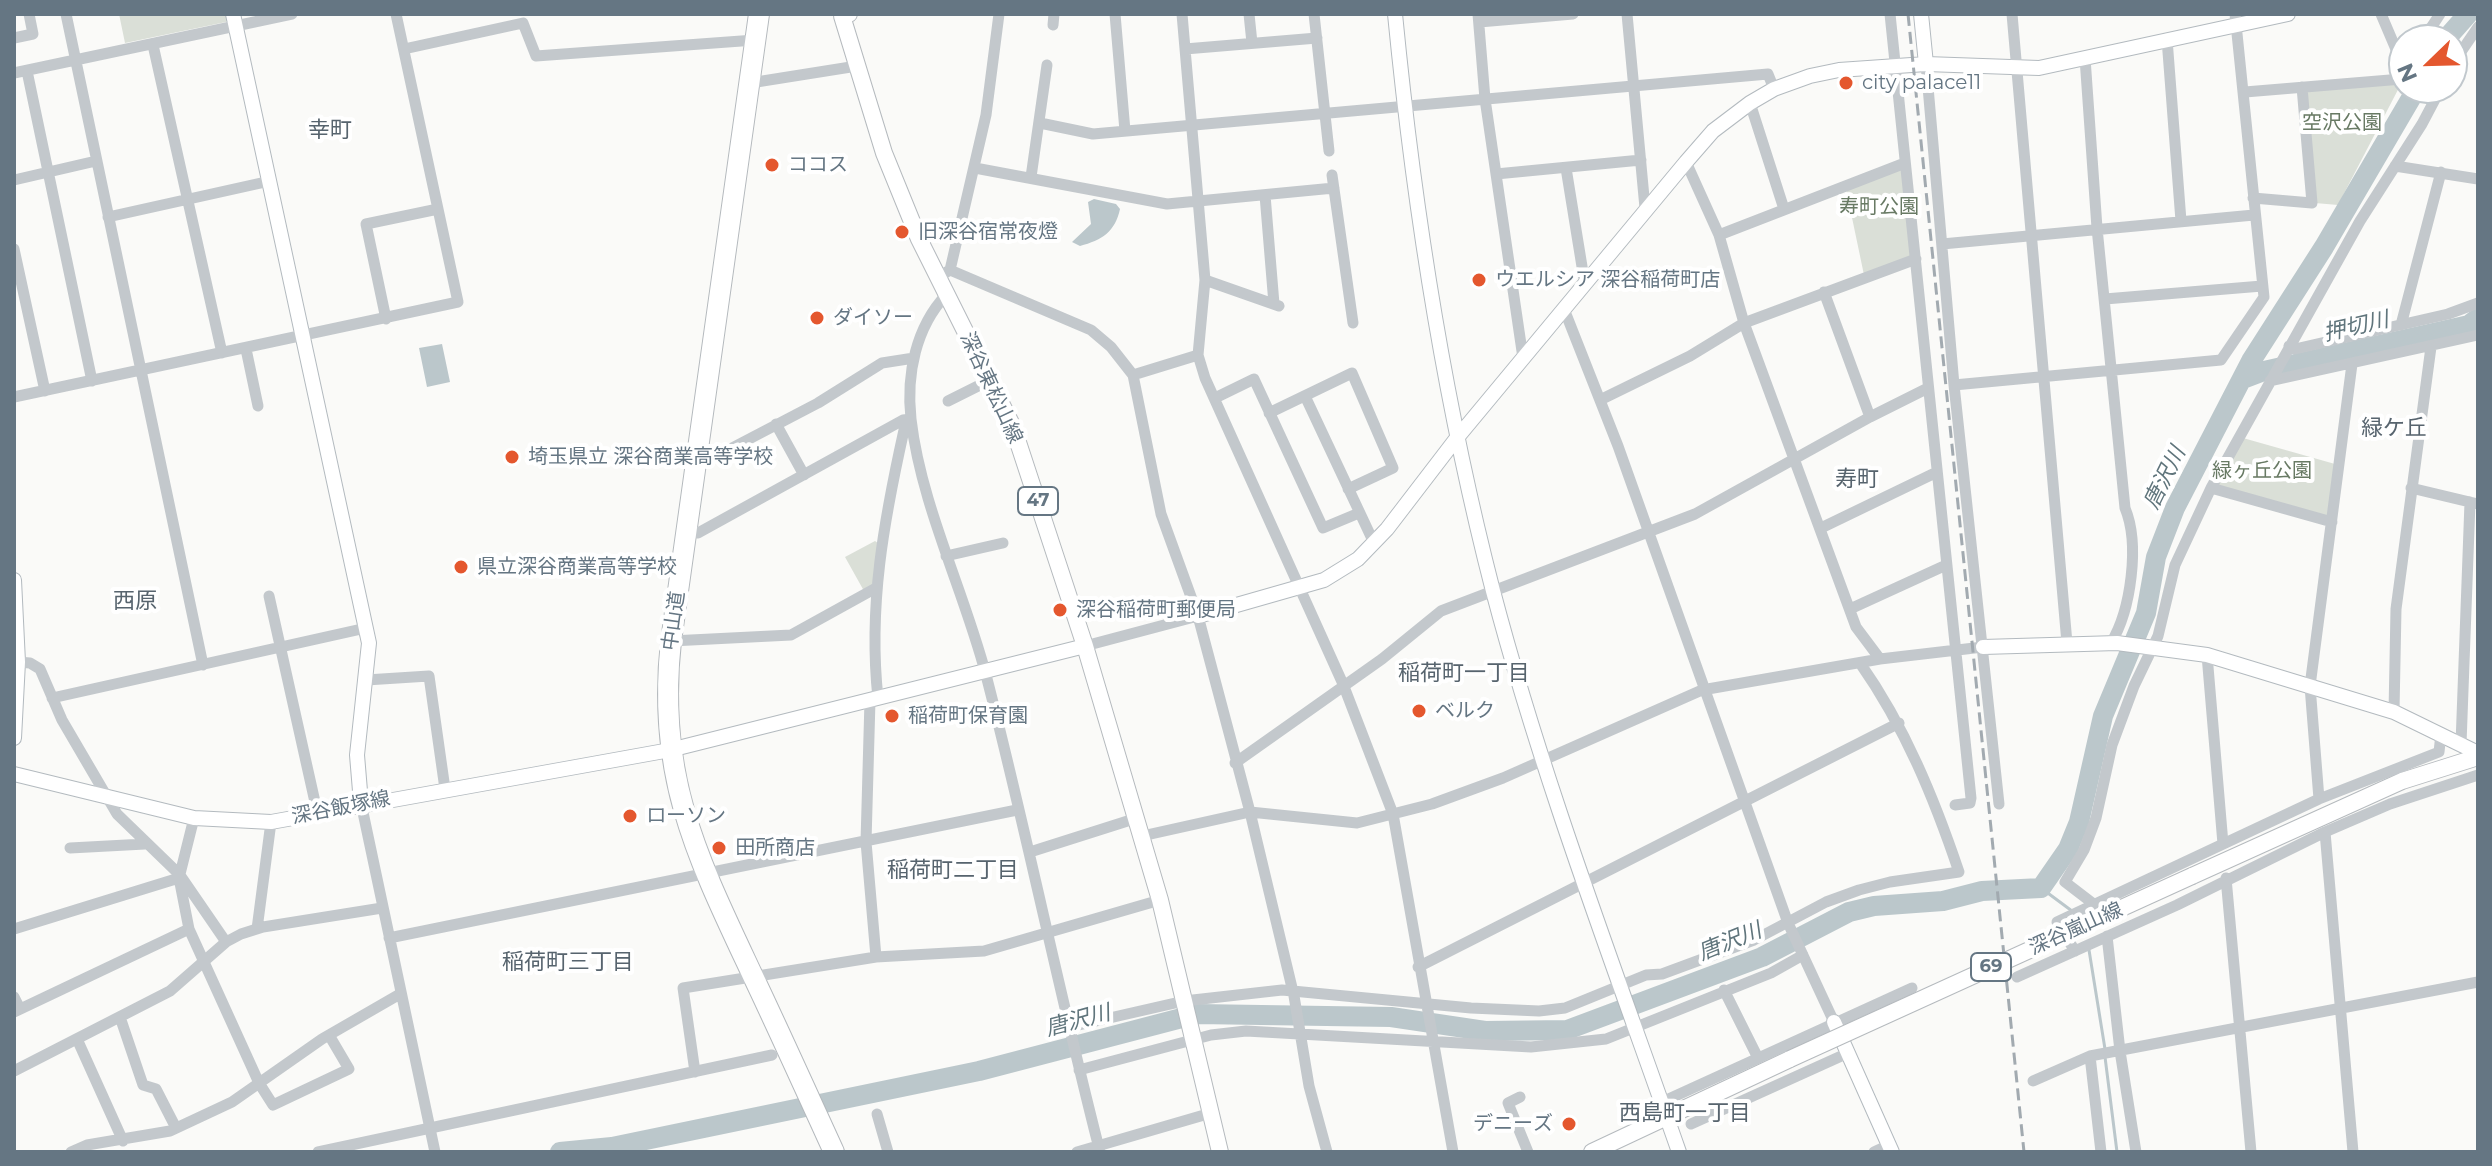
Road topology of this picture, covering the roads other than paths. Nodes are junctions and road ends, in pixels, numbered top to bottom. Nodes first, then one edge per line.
1 (29, 14) edge
2 (66, 14) edge
3 (292, 14) edge
4 (396, 14) edge
5 (759, 14) edge
6 (999, 14) edge
7 (1115, 14) edge
8 (1182, 14) edge
9 (1249, 14) edge
10 (1314, 14) edge
11 (1395, 14) edge
12 (1573, 14) edge
13 (1627, 14) edge
14 (1890, 14) edge
15 (1921, 14) edge
16 (2012, 14) edge
17 (2288, 14) edge
18 (844, 15) edge
19 (1550, 15) edge
20 (1478, 18) edge
21 (2236, 20) edge
22 (234, 21) edge
23 (14, 38) edge
24 (1317, 38) junction
25 (2167, 39) junction
26 (755, 40) junction
27 (1252, 43) junction
28 (153, 45) junction
29 (404, 49) junction
30 (1185, 49) junction
31 (2085, 58) junction
32 (76, 61) junction
33 (1926, 64) junction
34 (1047, 65) dead end
35 (857, 66) junction
36 (1895, 66) junction
37 (2018, 67) junction
38 (20, 72) edge
39 (2388, 78) edge
40 (750, 83) junction
41 (1633, 84) junction
42 (2302, 87) junction
43 (1774, 89) junction
44 (2245, 92) junction
45 (1485, 99) junction
46 (1750, 103) junction
47 (2432, 104) edge
48 (1404, 106) junction
49 (1323, 112) junction
50 (1040, 123) junction
51 (1191, 125) junction
52 (1125, 131) junction
53 (1329, 151) dead end
54 (1641, 160) junction
55 (96, 161) junction
56 (1686, 162) junction
57 (1905, 163) junction
58 (2395, 166) junction
59 (975, 168) junction
60 (1566, 168) junction
61 (48, 172) junction
62 (2441, 172) junction
63 (1496, 174) junction
64 (1031, 177) junction
65 (2478, 179) edge
66 (14, 180) edge
67 (270, 181) junction
68 (1265, 195) junction
69 (2253, 198) junction
70 (187, 199) junction
71 (1198, 201) junction
72 (1645, 208) junction
73 (438, 209) junction
74 (1784, 209) junction
75 (2254, 215) junction
76 (108, 217) junction
77 (2181, 221) junction
78 (2097, 228) junction
79 (2031, 233) junction
80 (1719, 235) junction
81 (1942, 244) junction
82 (14, 249) edge
83 (1916, 259) junction
84 (944, 274) junction
85 (1205, 280) junction
86 (1585, 285) junction
87 (2262, 286) junction
88 (1824, 292) junction
89 (946, 295) junction
90 (2105, 299) junction
91 (2478, 303) edge
92 (1564, 309) junction
93 (386, 319) junction
94 (1353, 323) dead end
95 (1744, 323) junction
96 (2401, 325) junction
97 (2478, 335) edge
98 (303, 336) junction
99 (2289, 346) junction
100 (2431, 347) junction
101 (246, 349) junction
102 (222, 353) junction
103 (1198, 355) junction
104 (914, 358) junction
105 (1523, 358) junction
106 (2352, 364) junction
107 (2112, 370) junction
108 (140, 371) junction
109 (1133, 375) junction
110 (2043, 377) junction
111 (2272, 377) junction
112 (990, 380) junction
113 (92, 381) junction
114 (1954, 385) junction
115 (1928, 388) junction
116 (45, 391) junction
117 (1305, 396) junction
118 (14, 397) edge
119 (1215, 398) junction
120 (1600, 400) junction
121 (948, 401) dead end
122 (258, 406) dead end
123 (1269, 413) junction
124 (1870, 417) junction
125 (911, 419) junction
126 (776, 424) junction
127 (1456, 439) junction
128 (697, 458) junction
129 (1794, 459) junction
130 (1937, 472) junction
131 (804, 475) junction
132 (2211, 488) junction
133 (2411, 488) junction
134 (1348, 489) junction
135 (2474, 503) edge
136 (1359, 513) junction
137 (2332, 522) junction
138 (1821, 528) junction
139 (687, 532) junction
140 (1647, 533) junction
141 (1003, 543) dead end
142 (1374, 543) junction
143 (946, 556) junction
144 (1944, 566) junction
145 (14, 580) edge
146 (876, 588) junction
147 (1299, 589) junction
148 (1494, 593) junction
149 (269, 596) dead end
150 (1850, 609) junction
151 (1198, 616) junction
152 (366, 628) junction
153 (671, 641) junction
154 (2067, 643) junction
155 (2114, 643) junction
156 (2148, 645) junction
157 (1085, 646) junction
158 (282, 647) junction
159 (1983, 647) junction
160 (1955, 649) junction
161 (2207, 655) junction
162 (1880, 659) junction
163 (18, 662) junction
164 (1860, 663) junction
165 (203, 665) junction
166 (985, 672) junction
167 (366, 680) junction
168 (1343, 684) junction
169 (2310, 686) junction
170 (1702, 690) junction
171 (52, 698) junction
172 (874, 699) junction
173 (2394, 712) junction
174 (1899, 723) junction
175 (2441, 734) junction
176 (14, 738) edge
177 (2461, 744) junction
178 (670, 750) junction
179 (2478, 755) edge
180 (1544, 762) junction
181 (1235, 763) junction
182 (14, 774) edge
183 (2478, 775) edge
184 (445, 789) junction
185 (105, 795) junction
186 (2319, 799) junction
187 (1742, 802) junction
188 (361, 803) junction
189 (1999, 804) dead end
190 (1955, 805) dead end
191 (1017, 810) junction
192 (317, 811) junction
193 (1250, 812) junction
194 (1393, 814) junction
195 (194, 818) junction
196 (1137, 818) junction
197 (271, 822) junction
198 (2325, 832) junction
199 (1142, 836) junction
200 (866, 842) junction
201 (145, 844) junction
202 (2223, 844) junction
203 (70, 848) dead end
204 (1030, 852) junction
205 (2169, 869) junction
206 (705, 874) junction
207 (179, 877) junction
208 (2226, 878) junction
209 (1585, 883) junction
210 (1160, 900) junction
211 (2095, 905) junction
212 (2177, 905) junction
213 (382, 908) junction
214 (1789, 925) junction
215 (14, 929) edge
216 (189, 929) junction
217 (257, 929) junction
218 (1049, 931) junction
219 (2107, 936) junction
220 (389, 938) junction
221 (226, 942) junction
222 (2075, 951) junction
223 (1802, 953) junction
224 (876, 957) junction
225 (202, 963) junction
226 (1418, 967) junction
227 (753, 976) junction
228 (2017, 977) dead end
229 (2478, 982) edge
230 (1621, 987) junction
231 (1912, 988) dead end
232 (1724, 990) junction
233 (400, 994) junction
234 (1294, 994) junction
235 (14, 997) edge
236 (1185, 1003) junction
237 (1426, 1004) junction
238 (2339, 1008) junction
239 (17, 1011) edge
240 (120, 1017) junction
241 (1834, 1022) junction
242 (1635, 1027) junction
243 (2240, 1028) junction
244 (1070, 1029) junction
245 (1301, 1033) junction
246 (329, 1035) junction
247 (1193, 1038) junction
248 (77, 1039) junction
249 (1433, 1042) junction
250 (2120, 1051) junction
251 (1848, 1053) junction
252 (772, 1055) dead end
253 (2091, 1056) junction
254 (1758, 1058) junction
255 (1079, 1068) junction
256 (14, 1071) edge
257 (695, 1072) junction
258 (2033, 1081) dead end
259 (259, 1083) junction
260 (1520, 1097) dead end
261 (1664, 1110) junction
262 (1211, 1113) junction
263 (877, 1114) dead end
264 (1691, 1124) dead end
265 (429, 1127) junction
266 (176, 1128) junction
267 (123, 1141) junction
268 (1099, 1149) edge
269 (1890, 1149) edge
270 (71, 1152) edge
271 (318, 1152) edge
272 (435, 1152) edge
273 (834, 1152) edge
274 (888, 1152) edge
275 (1077, 1152) edge
276 (1220, 1152) edge
277 (1327, 1152) edge
278 (1453, 1152) edge
279 (1528, 1152) edge
280 (1592, 1152) edge
281 (1679, 1152) edge
282 (1874, 1152) edge
283 (2101, 1152) edge
284 (2136, 1152) edge
285 (2251, 1152) edge
286 (2353, 1152) edge

1 - 23 street
2 - 32 street
3 - 22 street
4 - 29 street
5 - 26 highway, 中山道
6 - 59 street
7 - 52 street
8 - 30 street
9 - 27 street
10 - 24 street
11 - 48 street
12 - 19 street
13 - 41 street
14 - 36 street
15 - 33 street
16 - 37 street
17 - 21 street
18 - 35 main road, 深谷東松山線 / 47
19 - 20 street
20 - 45 street
21 - 25 street
21 - 44 street
22 - 28 street
22 - 67 street
24 - 27 street
24 - 49 street
25 - 31 street
25 - 77 street
26 - 29 street
26 - 40 highway, 中山道
27 - 30 street
28 - 32 street
28 - 70 street
29 - 73 street
30 - 51 street
31 - 37 street
31 - 78 street
32 - 38 street
32 - 55 street
33 - 36 street
33 - 37 street
33 - 81 street
34 - 50 street
35 - 40 street
35 - 84 main road, 深谷東松山線 / 47
36 - 43 street
36 - 57 street
37 - 79 street
38 - 61 street
39 - 42 street
40 - 128 highway, 中山道
41 - 43 street
41 - 45 street
41 - 54 street
42 - 44 street
42 - 69 street
43 - 46 street
44 - 69 street
45 - 48 street
45 - 63 street
46 - 56 street
46 - 74 street
47 - 58 street
48 - 49 street
48 - 127 street
49 - 51 street
49 - 53 street
50 - 52 street
50 - 64 street
51 - 52 street
51 - 71 street
54 - 60 street
54 - 72 street
55 - 61 street
55 - 76 street
56 - 72 street
56 - 80 street
57 - 74 street
57 - 83 street
58 - 62 street
58 - 99 street
59 - 64 street
59 - 84 street
60 - 63 street
60 - 86 street
61 - 66 street
61 - 113 street
62 - 65 street
62 - 96 street
63 - 105 street
64 - 71 street
67 - 70 street
67 - 98 street
68 - 71 street
68 - 85 street
68 - 94 street
69 - 75 street
70 - 76 street
70 - 102 street
71 - 85 street
72 - 86 street
73 - 93 street
73 - 93 street
74 - 80 street
75 - 77 street
75 - 87 street
76 - 108 street
77 - 78 street
78 - 79 street
78 - 90 street
79 - 81 street
79 - 110 street
80 - 95 street
81 - 114 street
82 - 116 street
83 - 88 street
83 - 115 street
84 - 89 main road, 深谷東松山線 / 47
84 - 109 street
85 - 103 street
86 - 92 street
87 - 90 street
87 - 107 street
88 - 95 street
88 - 124 street
89 - 104 street
89 - 112 main road, 深谷東松山線 / 47
90 - 107 street
91 - 96 street
92 - 105 street
92 - 120 street
93 - 98 street
95 - 120 street
95 - 129 street
96 - 99 street
97 - 100 street
98 - 101 street
98 - 152 street
99 - 111 street
100 - 106 street
100 - 133 street
101 - 102 street
101 - 122 street
102 - 108 street
103 - 109 street
103 - 119 street
104 - 125 street
104 - 126 street
105 - 127 street
106 - 111 street
106 - 137 street
107 - 110 street
107 - 155 street
108 - 113 street
108 - 165 street
109 - 151 street
110 - 114 street
110 - 154 street
111 - 132 street
112 - 121 street
112 - 157 main road, 深谷東松山線 / 47
113 - 116 street
114 - 159 street
115 - 124 street
115 - 130 street
116 - 118 street
117 - 123 street
117 - 134 street
117 - 134 street
119 - 123 street
119 - 147 street
120 - 140 street
123 - 136 street
124 - 129 street
125 - 131 street
125 - 143 street
125 - 146 street
126 - 128 street
126 - 131 street
127 - 142 street
127 - 148 street
128 - 139 highway, 中山道
129 - 138 street
129 - 140 street
130 - 138 street
130 - 144 street
131 - 139 street
132 - 137 street
132 - 156 street
133 - 135 street
133 - 173 street
134 - 136 street
135 - 177 street
136 - 142 street
137 - 169 street
138 - 150 street
139 - 153 highway, 中山道
140 - 148 street
140 - 170 street
141 - 143 street
142 - 147 street
143 - 166 street
144 - 150 street
144 - 160 street
145 - 163 street
146 - 153 street
146 - 172 street
147 - 151 street
147 - 168 street
148 - 168 street
148 - 180 street
149 - 158 street
150 - 162 street
151 - 157 street
151 - 181 street
152 - 158 street
152 - 167 street
153 - 178 highway, 中山道
154 - 155 street
154 - 159 street
155 - 156 street
156 - 161 street
156 - 211 street
157 - 166 street, 深谷飯塚線
157 - 196 main road, 深谷東松山線 / 47
158 - 165 street
158 - 192 street
159 - 160 street
159 - 189 street
160 - 162 street
160 - 190 street
161 - 169 street
161 - 202 street
162 - 164 street
163 - 171 street
163 - 176 street
164 - 170 street
164 - 174 street
165 - 171 street
166 - 172 street, 深谷飯塚線
166 - 191 street
167 - 184 street
167 - 188 street
168 - 181 street
168 - 194 street
169 - 173 street
169 - 186 street
170 - 180 street
170 - 187 street
171 - 185 street
172 - 178 street, 深谷飯塚線
172 - 200 street
173 - 175 street
174 - 187 street
174 - 214 street
175 - 177 street
175 - 186 street
177 - 179 street
178 - 184 street, 深谷飯塚線
178 - 206 highway, 中山道
179 - 261 main road, 深谷嵐山線 / 69, bridge
180 - 194 street
180 - 209 street
181 - 193 street
182 - 185 street, 深谷飯塚線
183 - 198 street
184 - 188 street, 深谷飯塚線
185 - 195 street, 深谷飯塚線
185 - 201 street
186 - 202 street
187 - 209 street
187 - 214 street
188 - 192 street, 深谷飯塚線
188 - 213 street
191 - 200 street
191 - 204 street
192 - 197 street, 深谷飯塚線
193 - 194 street
193 - 199 street
193 - 234 street
194 - 226 street
195 - 197 street, 深谷飯塚線
195 - 207 street
196 - 199 main road, 深谷東松山線 / 47
196 - 204 street
197 - 217 street
198 - 208 street
198 - 238 street
199 - 210 main road, 深谷東松山線 / 47
200 - 206 street
200 - 224 street
201 - 203 street
201 - 207 street
202 - 205 street
204 - 218 street
205 - 211 street
205 - 212 street
206 - 220 street
206 - 227 highway, 中山道
207 - 215 street
207 - 216 street
207 - 221 street
208 - 212 street
208 - 243 street
209 - 226 street
209 - 230 street
210 - 218 street
210 - 236 main road, 深谷東松山線 / 47
211 - 222 street
212 - 219 street
213 - 217 street
213 - 220 street
214 - 223 street
214 - 230 street
216 - 225 street
216 - 239 street
217 - 221 street
218 - 224 street
218 - 244 street
219 - 222 street
219 - 250 street
220 - 233 street
221 - 225 street
222 - 228 street
223 - 232 street
223 - 241 street
224 - 227 street
225 - 240 street
225 - 259 street
226 - 237 street
227 - 257 street
227 - 273 highway, 中山道
229 - 238 street
230 - 237 street
230 - 242 street
231 - 241 street
232 - 242 street
232 - 254 street
233 - 246 street
233 - 265 street
234 - 236 street
234 - 237 street
234 - 245 street
235 - 239 street
236 - 244 street
236 - 247 main road, 47
237 - 249 street
238 - 243 street
238 - 286 street
240 - 248 street
240 - 266 street
241 - 251 street
241 - 254 street
242 - 249 street
242 - 261 street
243 - 250 street
243 - 285 street
244 - 255 street
245 - 247 street
245 - 249 street
245 - 277 street
246 - 259 street
246 - 259 street
247 - 255 street
247 - 262 main road, 47
248 - 256 street
248 - 267 street
249 - 278 street
250 - 253 street
250 - 284 street
251 - 264 street
251 - 269 street
252 - 257 street
253 - 258 street
253 - 283 street
254 - 261 street
255 - 268 street
257 - 265 street
259 - 266 street
260 - 279 street
261 - 280 main road, 深谷嵐山線 / 69
261 - 281 street
262 - 268 street
262 - 276 main road, 47
263 - 274 street
265 - 271 street
265 - 272 street
266 - 267 street
267 - 270 street
268 - 275 street
269 - 282 street

